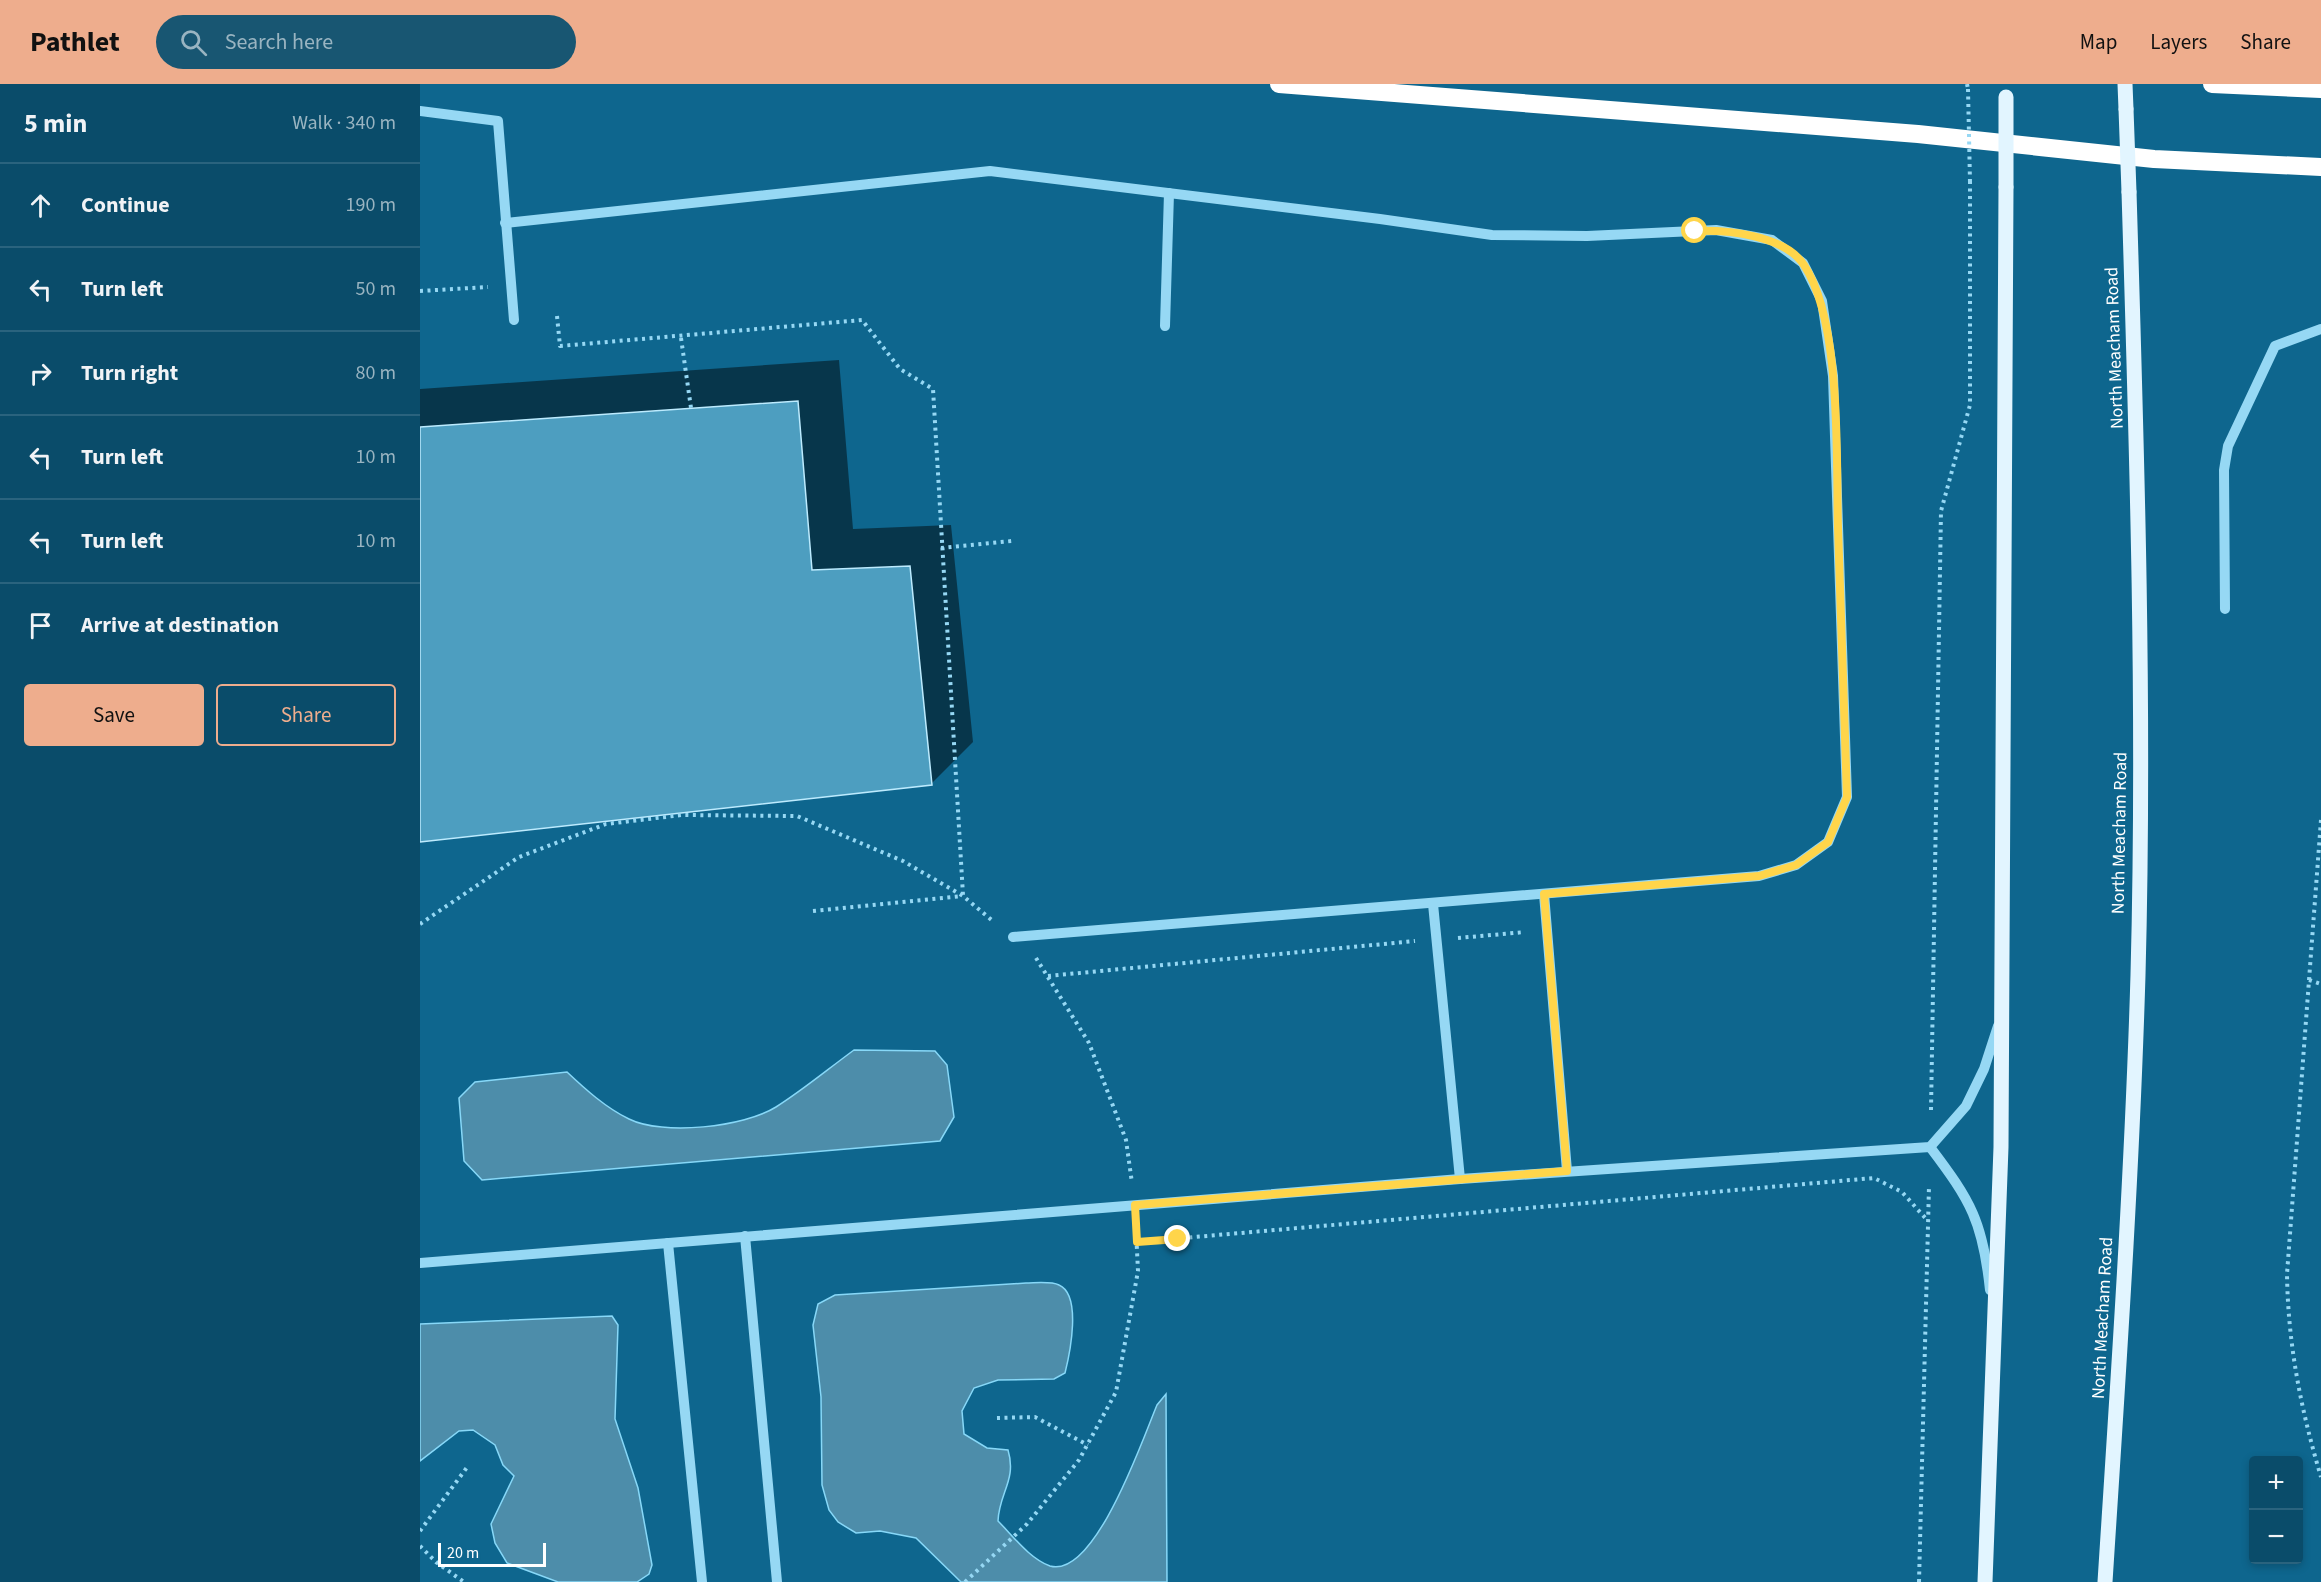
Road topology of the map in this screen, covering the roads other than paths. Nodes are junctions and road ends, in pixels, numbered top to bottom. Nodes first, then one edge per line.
1 (1279, 84) edge
2 (2125, 84) edge
3 (2212, 84) edge
4 (2321, 89) edge
5 (2006, 90) edge
6 (420, 111) edge
7 (2321, 166) edge
8 (1168, 194) junction
9 (505, 223) junction
10 (514, 320) dead end
11 (1165, 326) dead end
12 (2321, 329) edge
13 (2226, 609) dead end
14 (1544, 894) junction
15 (1433, 904) junction
16 (1013, 938) road end
17 (2002, 1015) junction
18 (1930, 1147) junction
19 (1567, 1171) junction
20 (1461, 1179) junction
21 (745, 1236) junction
22 (668, 1243) junction
23 (420, 1263) edge
24 (1994, 1325) junction
25 (702, 1582) edge
26 (777, 1582) edge
27 (1985, 1582) edge
28 (2105, 1582) edge

1 - 7 highway
2 - 28 main road, North Meacham Road, bridge
3 - 4 highway
5 - 17 main road, bridge
6 - 9 lane
8 - 9 lane
8 - 11 lane
8 - 14 lane
9 - 10 lane
12 - 13 lane
14 - 15 lane
14 - 19 lane
15 - 16 lane
15 - 20 lane
17 - 18 lane
17 - 24 main road
18 - 19 lane
18 - 24 lane
19 - 20 lane
20 - 21 lane
21 - 22 lane
21 - 26 lane
22 - 23 lane
22 - 25 lane
24 - 27 main road

